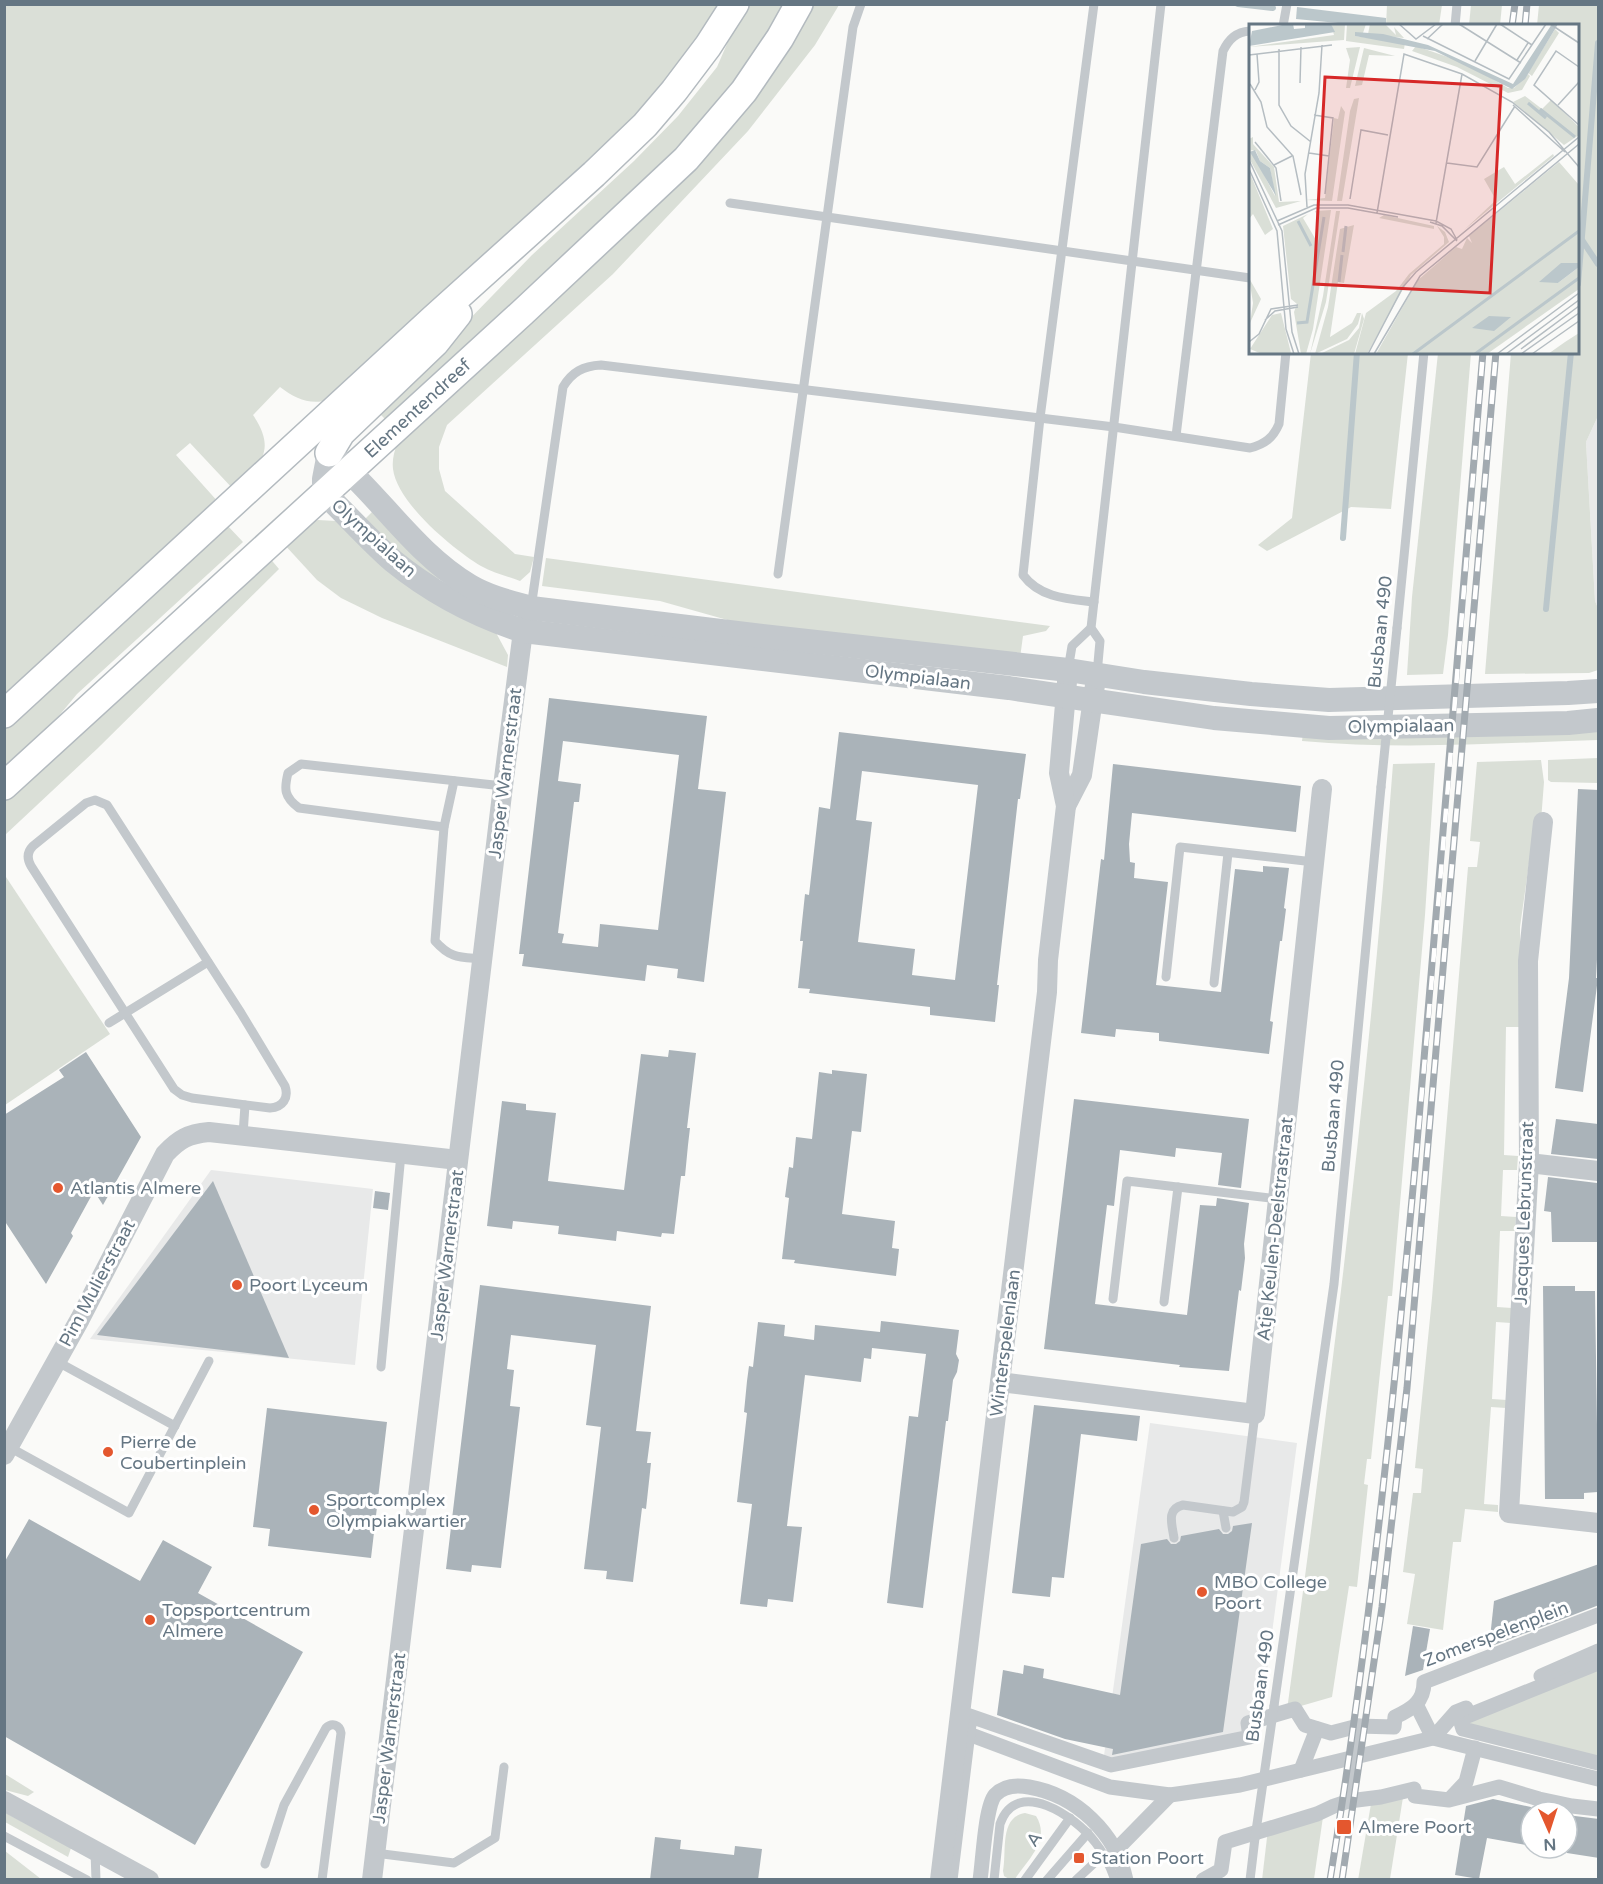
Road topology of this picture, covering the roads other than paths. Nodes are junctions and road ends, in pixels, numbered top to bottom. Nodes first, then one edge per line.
1 (735, 4) edge
2 (799, 4) edge
3 (861, 4) edge
4 (1094, 4) edge
5 (1161, 4) edge
6 (1287, 4) edge
7 (1457, 4) edge
8 (1283, 24) edge
9 (1455, 24) edge
10 (1249, 31) edge
11 (730, 203) dead end
12 (827, 217) junction
13 (1061, 251) junction
14 (506, 255) junction
15 (1132, 261) junction
16 (1196, 270) junction
17 (1249, 278) edge
18 (1286, 354) edge
19 (1424, 354) edge
20 (803, 390) junction
21 (1040, 418) junction
22 (1114, 427) junction
23 (1176, 436) junction
24 (297, 446) junction
25 (339, 462) junction
26 (324, 493) junction
27 (778, 574) dead end
28 (1094, 602) junction
29 (531, 608) junction
30 (1091, 628) junction
31 (523, 631) junction
32 (1068, 669) junction
33 (1097, 674) junction
34 (1599, 691) edge
35 (1066, 697) junction
36 (1093, 700) junction
37 (4, 714) edge
38 (1599, 720) edge
39 (454, 781) junction
40 (4, 786) edge
41 (503, 786) junction
42 (1322, 789) dead end
43 (1066, 806) junction
44 (1543, 822) dead end
45 (444, 826) junction
46 (1228, 853) junction
47 (1314, 862) junction
48 (482, 958) junction
49 (208, 962) junction
50 (1166, 977) dead end
51 (1214, 983) dead end
52 (125, 1014) junction
53 (110, 1023) dead end
54 (246, 1105) junction
55 (243, 1135) junction
56 (401, 1154) junction
57 (458, 1160) junction
58 (1529, 1163) junction
59 (1599, 1171) edge
60 (1178, 1187) junction
61 (1278, 1199) junction
62 (1113, 1299) dead end
63 (1164, 1302) dead end
64 (56, 1361) junction
65 (209, 1361) dead end
66 (381, 1367) dead end
67 (1000, 1382) junction
68 (1255, 1414) junction
69 (175, 1426) junction
70 (7, 1451) edge
71 (1223, 1511) junction
72 (1599, 1523) edge
73 (1226, 1528) dead end
74 (1174, 1538) dead end
75 (1599, 1615) edge
76 (1599, 1651) edge
77 (1599, 1664) edge
78 (1416, 1704) junction
79 (1358, 1726) junction
80 (1317, 1729) junction
81 (963, 1731) junction
82 (1433, 1738) junction
83 (1474, 1748) junction
84 (1354, 1757) junction
85 (1599, 1763) edge
86 (504, 1767) dead end
87 (1301, 1770) junction
88 (1599, 1779) edge
89 (1170, 1796) junction
90 (1449, 1800) junction
91 (4, 1801) edge
92 (1349, 1801) junction
93 (1599, 1809) edge
94 (1070, 1818) junction
95 (1088, 1833) junction
96 (4, 1836) edge
97 (95, 1851) junction
98 (1110, 1852) junction
99 (375, 1853) junction
100 (265, 1864) dead end
101 (1117, 1879) edge
102 (87, 1880) edge
103 (96, 1880) edge
104 (149, 1880) edge
105 (322, 1880) edge
106 (372, 1880) edge
107 (940, 1880) edge
108 (950, 1880) edge
109 (980, 1880) edge
110 (994, 1880) edge
111 (1025, 1880) edge
112 (1047, 1880) edge
113 (1076, 1880) edge
114 (1203, 1880) edge
115 (1250, 1880) edge

1 - 14 main road, Elementendreef
2 - 25 main road, Elementendreef
3 - 12 lane
4 - 13 lane
5 - 15 lane
6 - 8 lane
7 - 9 lane
10 - 16 lane
11 - 12 lane
12 - 13 lane
12 - 20 lane
13 - 15 lane
13 - 21 lane
14 - 24 main road, Elementendreef
14 - 25 main road, Elementendreef
15 - 16 lane
15 - 22 lane
16 - 17 lane
16 - 23 lane
18 - 23 lane
19 - 115 lane, Busbaan 490, bridge
20 - 21 lane
20 - 27 lane
20 - 29 lane
21 - 22 lane
21 - 28 lane
22 - 23 lane
22 - 28 lane
24 - 25 street
24 - 37 main road, Elementendreef
25 - 26 main road, Elementendreef
25 - 29 street, Olympialaan
26 - 31 street, Olympialaan
26 - 40 main road, Elementendreef
28 - 30 lane
29 - 31 street, Jasper Warnerstraat
29 - 32 street, Olympialaan
30 - 32 lane
30 - 33 lane
31 - 35 street, Olympialaan
31 - 41 street, Jasper Warnerstraat
32 - 33 street, Olympialaan
32 - 35 street, Winterspelenlaan
33 - 34 street, Olympialaan
33 - 36 street, Winterspelenlaan
35 - 36 street, Olympialaan
35 - 43 street, Winterspelenlaan
36 - 38 street, Olympialaan
36 - 43 street, Winterspelenlaan
39 - 41 lane
39 - 45 lane
39 - 45 lane
41 - 48 street, Jasper Warnerstraat
42 - 47 street, Atje Keulen-Deelstrastraat
43 - 67 street, Winterspelenlaan
44 - 58 street, Jacques Lebrunstraat
45 - 48 lane
46 - 47 lane
46 - 50 lane
46 - 51 lane
47 - 61 street, Atje Keulen-Deelstrastraat
48 - 57 street, Jasper Warnerstraat
49 - 52 lane
49 - 52 lane
49 - 54 lane
52 - 53 lane
52 - 54 lane
54 - 55 lane
55 - 56 street, Pim Mulierstraat
55 - 64 street, Pim Mulierstraat
56 - 57 street, Pim Mulierstraat
56 - 66 lane
57 - 99 street, Jasper Warnerstraat
58 - 59 street
58 - 72 street, Jacques Lebrunstraat
60 - 61 lane
60 - 62 lane
60 - 63 lane
61 - 68 street, Atje Keulen-Deelstrastraat
64 - 69 lane
64 - 70 street, Pim Mulierstraat
65 - 69 lane
67 - 68 street
67 - 81 street, Winterspelenlaan
68 - 71 lane
69 - 70 lane
71 - 73 lane
71 - 74 lane
75 - 78 street, Zomerspelenplein
76 - 82 street
77 - 85 street
78 - 79 street, Zomerspelenplein
78 - 82 street
79 - 80 street
79 - 84 street
80 - 81 street
80 - 87 street
81 - 89 street
81 - 107 street, Winterspelenlaan
81 - 108 street
82 - 83 street
82 - 84 street
83 - 88 street
83 - 90 street
84 - 87 street
84 - 92 street
86 - 99 lane
87 - 89 street
89 - 98 street
90 - 92 street
90 - 93 street
91 - 97 street
92 - 114 street
94 - 95 lane
94 - 110 lane
94 - 111 lane, A
95 - 98 lane
95 - 112 lane
96 - 102 lane
97 - 103 lane
97 - 104 street
98 - 101 street
98 - 109 street
98 - 113 lane
99 - 106 street, Jasper Warnerstraat
100 - 105 lane

